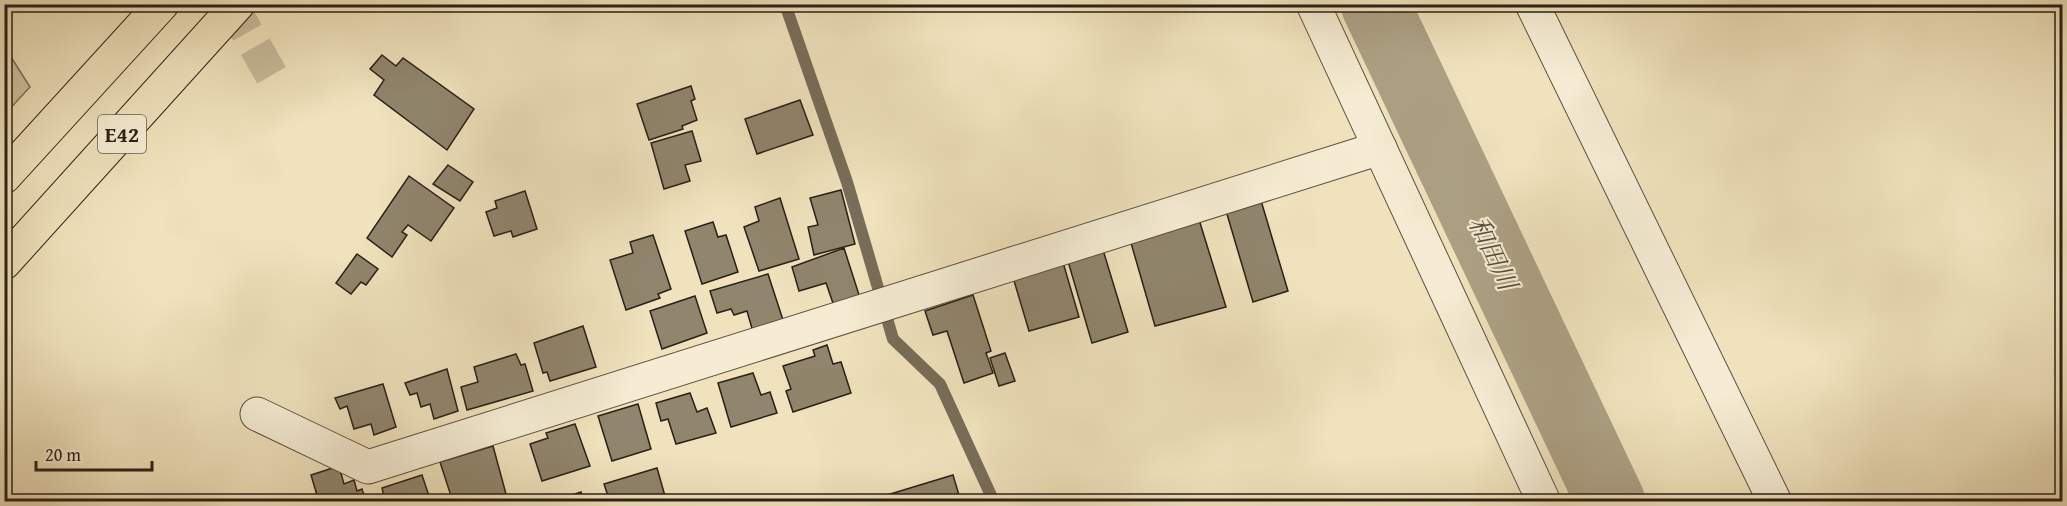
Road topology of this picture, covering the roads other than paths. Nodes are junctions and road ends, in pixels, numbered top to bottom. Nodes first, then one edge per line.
1 (162, 4) edge
2 (238, 4) edge
3 (1313, 4) edge
4 (1532, 4) edge
5 (1380, 148) junction
6 (4, 177) edge
7 (4, 263) edge
8 (257, 414) dead end
9 (1544, 501) edge
10 (1774, 501) edge

1 - 6 highway, E42
2 - 7 highway, E42
3 - 5 street
4 - 10 street
5 - 8 street
5 - 9 street

